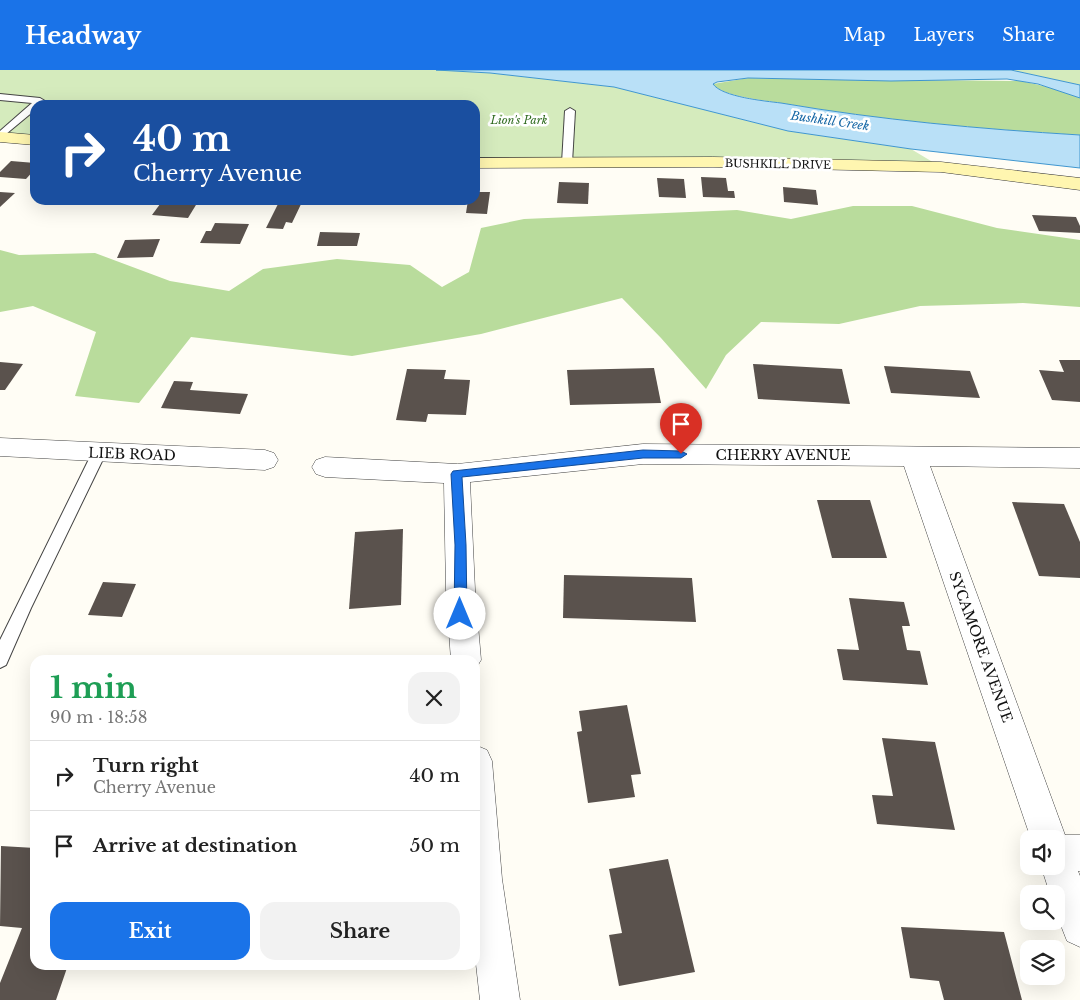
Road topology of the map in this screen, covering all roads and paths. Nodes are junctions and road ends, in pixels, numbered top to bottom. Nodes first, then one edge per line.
1 (0, 97) edge
2 (30, 100) edge
3 (30, 110) edge
4 (570, 111) dead end
5 (0, 136) edge
6 (30, 139) edge
7 (480, 163) edge
8 (567, 163) junction
9 (1080, 184) edge
10 (0, 447) edge
11 (99, 453) junction
12 (913, 456) junction
13 (1080, 458) edge
14 (265, 460) dead end
15 (325, 467) dead end
16 (456, 474) junction
17 (465, 655) edge
18 (0, 660) edge
19 (480, 827) edge
20 (1046, 830) edge
21 (1065, 853) edge
22 (1080, 853) edge
23 (1062, 875) edge
24 (1080, 928) edge
25 (500, 1000) edge

1 - 2 lane
3 - 5 lane
4 - 8 lane
5 - 6 main road
7 - 8 main road, BUSHKILL DRIVE
8 - 9 main road, BUSHKILL DRIVE
10 - 11 street, LIEB ROAD
11 - 14 street, LIEB ROAD
11 - 18 lane
12 - 13 street, CHERRY AVENUE
12 - 16 street, CHERRY AVENUE
12 - 20 street, SYCAMORE AVENUE
15 - 16 street
16 - 17 street
19 - 25 street
21 - 22 street
23 - 24 street

